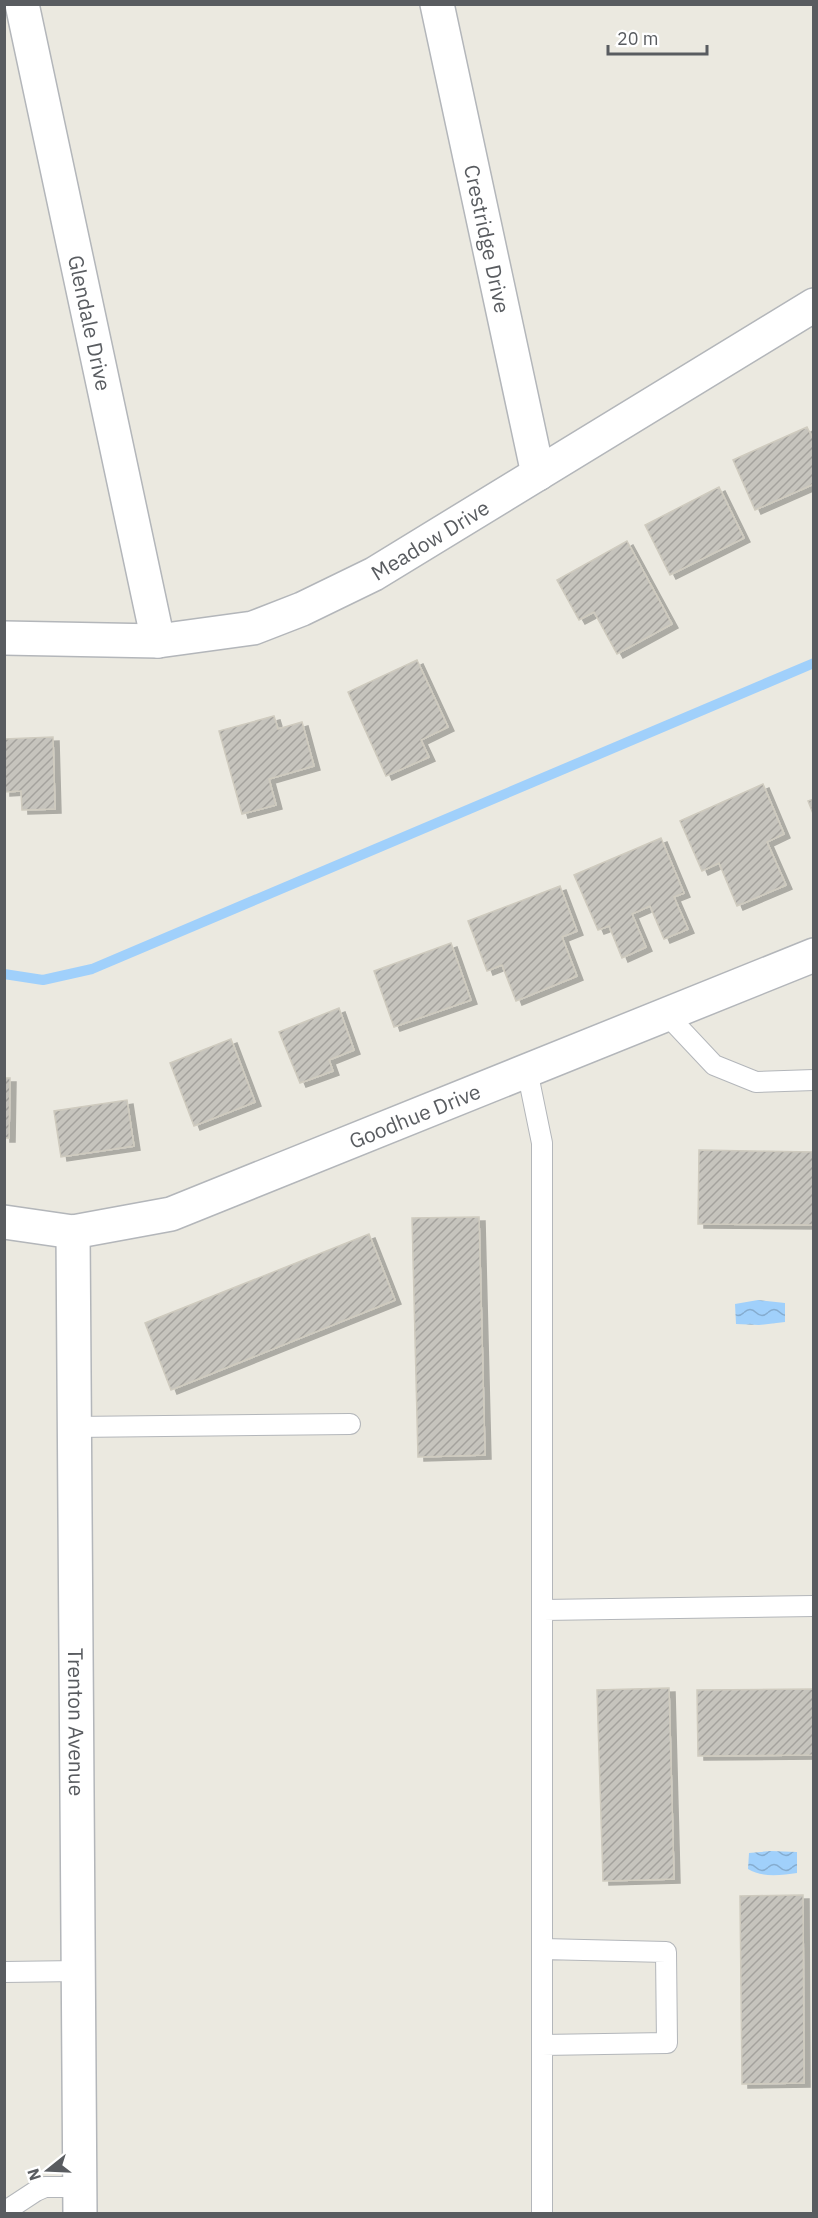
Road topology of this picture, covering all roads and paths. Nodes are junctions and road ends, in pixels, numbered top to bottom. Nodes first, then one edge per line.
1 (22, 4) edge
2 (437, 4) edge
3 (813, 305) edge
4 (538, 474) junction
5 (4, 638) edge
6 (158, 641) junction
7 (813, 955) edge
8 (666, 1014) junction
9 (527, 1070) junction
10 (813, 1080) edge
11 (4, 1222) edge
12 (73, 1232) junction
13 (350, 1424) dead end
14 (74, 1427) junction
15 (813, 1606) edge
16 (543, 1610) junction
17 (543, 1949) junction
18 (79, 1971) junction
19 (4, 1972) edge
20 (542, 2045) junction
21 (80, 2200) edge
22 (4, 2212) edge
23 (542, 2214) edge

1 - 6 street, Glendale Drive
2 - 4 street, Crestridge Drive
3 - 4 street, Meadow Drive
4 - 6 street, Meadow Drive
5 - 6 street, Meadow Drive
7 - 8 street, Goodhue Drive
8 - 9 street, Goodhue Drive
8 - 10 lane
9 - 12 street, Goodhue Drive
9 - 16 lane
11 - 12 street, Goodhue Drive
12 - 14 street, Trenton Avenue
13 - 14 lane
14 - 18 street, Trenton Avenue
15 - 16 lane
16 - 17 lane
17 - 20 lane
17 - 20 lane
18 - 19 lane
18 - 21 street, Trenton Avenue
20 - 23 lane
21 - 22 lane

